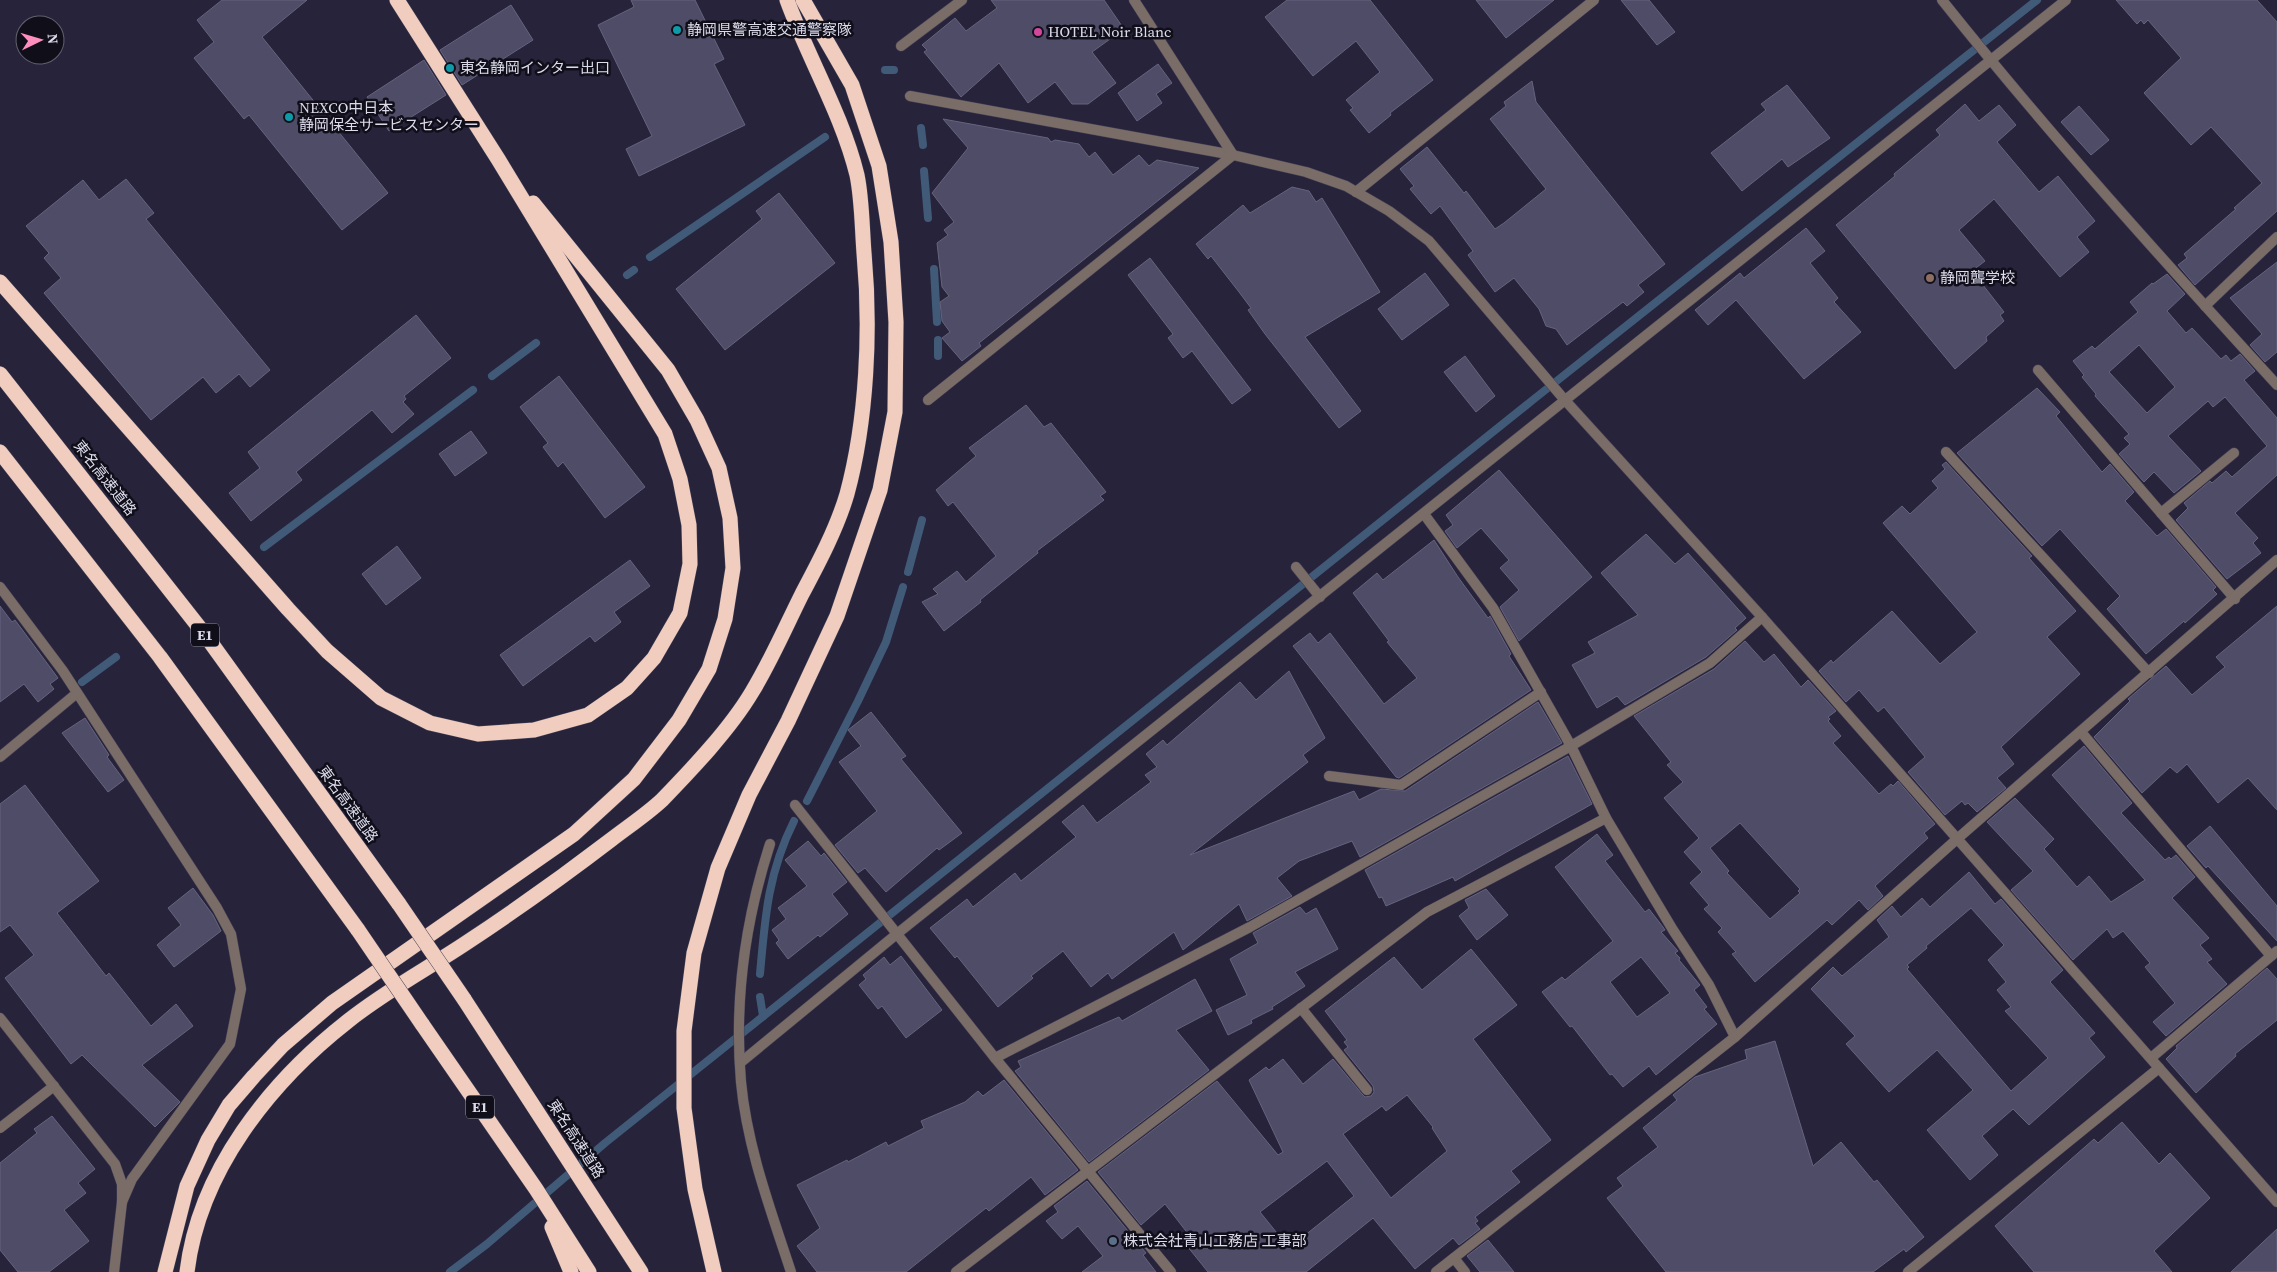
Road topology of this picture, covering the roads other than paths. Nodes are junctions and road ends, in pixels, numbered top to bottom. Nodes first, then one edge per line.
1 (397, 0) edge
2 (787, 0) edge
3 (803, 0) edge
4 (962, 0) edge
5 (1134, 0) edge
6 (1594, 0) edge
7 (1942, 0) edge
8 (2066, 0) edge
9 (901, 46) dead end
10 (1989, 58) junction
11 (910, 96) dead end
12 (1232, 155) junction
13 (498, 159) junction
14 (1356, 192) junction
15 (2277, 237) edge
16 (0, 282) edge
17 (2205, 306) junction
18 (2038, 370) dead end
19 (0, 374) edge
20 (2277, 385) edge
21 (1564, 399) junction
22 (928, 400) dead end
23 (0, 452) edge
24 (1946, 452) dead end
25 (2234, 453) dead end
26 (2161, 513) junction
27 (1424, 514) junction
28 (2277, 560) edge
29 (1296, 568) dead end
30 (0, 587) edge
31 (1318, 594) junction
32 (2235, 599) junction
33 (1762, 617) junction
34 (2149, 673) junction
35 (1541, 692) junction
36 (77, 693) junction
37 (2081, 732) junction
38 (1571, 746) junction
39 (0, 757) edge
40 (1329, 776) dead end
41 (796, 805) dead end
42 (1606, 818) junction
43 (1957, 839) junction
44 (770, 844) dead end
45 (897, 932) junction
46 (2274, 954) edge
47 (1301, 1008) junction
48 (0, 1018) edge
49 (1735, 1037) junction
50 (995, 1058) junction
51 (2151, 1058) junction
52 (740, 1059) junction
53 (2159, 1068) junction
54 (54, 1086) junction
55 (1367, 1090) dead end
56 (0, 1128) edge
57 (1088, 1171) junction
58 (122, 1202) junction
59 (2277, 1202) edge
60 (549, 1213) junction
61 (1454, 1258) junction
62 (114, 1272) edge
63 (165, 1272) edge
64 (187, 1272) edge
65 (571, 1272) edge
66 (590, 1272) edge
67 (641, 1272) edge
68 (714, 1272) edge
69 (791, 1272) edge
70 (956, 1272) edge
71 (1171, 1272) edge
72 (1436, 1272) edge
73 (1465, 1272) edge
74 (1908, 1272) edge

1 - 13 highway
2 - 64 highway
3 - 68 highway
4 - 9 street
5 - 12 street
6 - 14 street
7 - 10 street
8 - 10 street
10 - 17 street
10 - 21 street
11 - 12 street
12 - 14 street
12 - 22 street
13 - 16 highway
13 - 63 highway
14 - 21 street
15 - 17 street
17 - 20 street
18 - 26 street
19 - 67 highway, 東名高速道路 / E1, bridge
21 - 27 street
21 - 33 street
23 - 60 highway, E1, bridge
24 - 34 street
25 - 26 street
26 - 32 street
27 - 31 street
27 - 35 street
28 - 32 street
29 - 31 street
30 - 36 street
31 - 45 street
32 - 34 street
33 - 38 street
33 - 43 street
34 - 37 street
35 - 38 street
35 - 40 street
36 - 39 street
36 - 58 street
37 - 43 street
37 - 46 street
38 - 42 street
38 - 50 street
41 - 45 street
42 - 47 street
42 - 49 street
43 - 49 street
43 - 51 street
44 - 52 street
45 - 50 street
45 - 52 street
46 - 51 street
47 - 55 street
47 - 57 street
48 - 54 street
49 - 61 street
50 - 57 street
51 - 53 street
52 - 69 street
53 - 59 street
53 - 74 street
54 - 56 street
54 - 58 street
57 - 70 street
57 - 71 street
58 - 62 street
60 - 65 highway
60 - 66 highway
61 - 72 street
61 - 73 street

